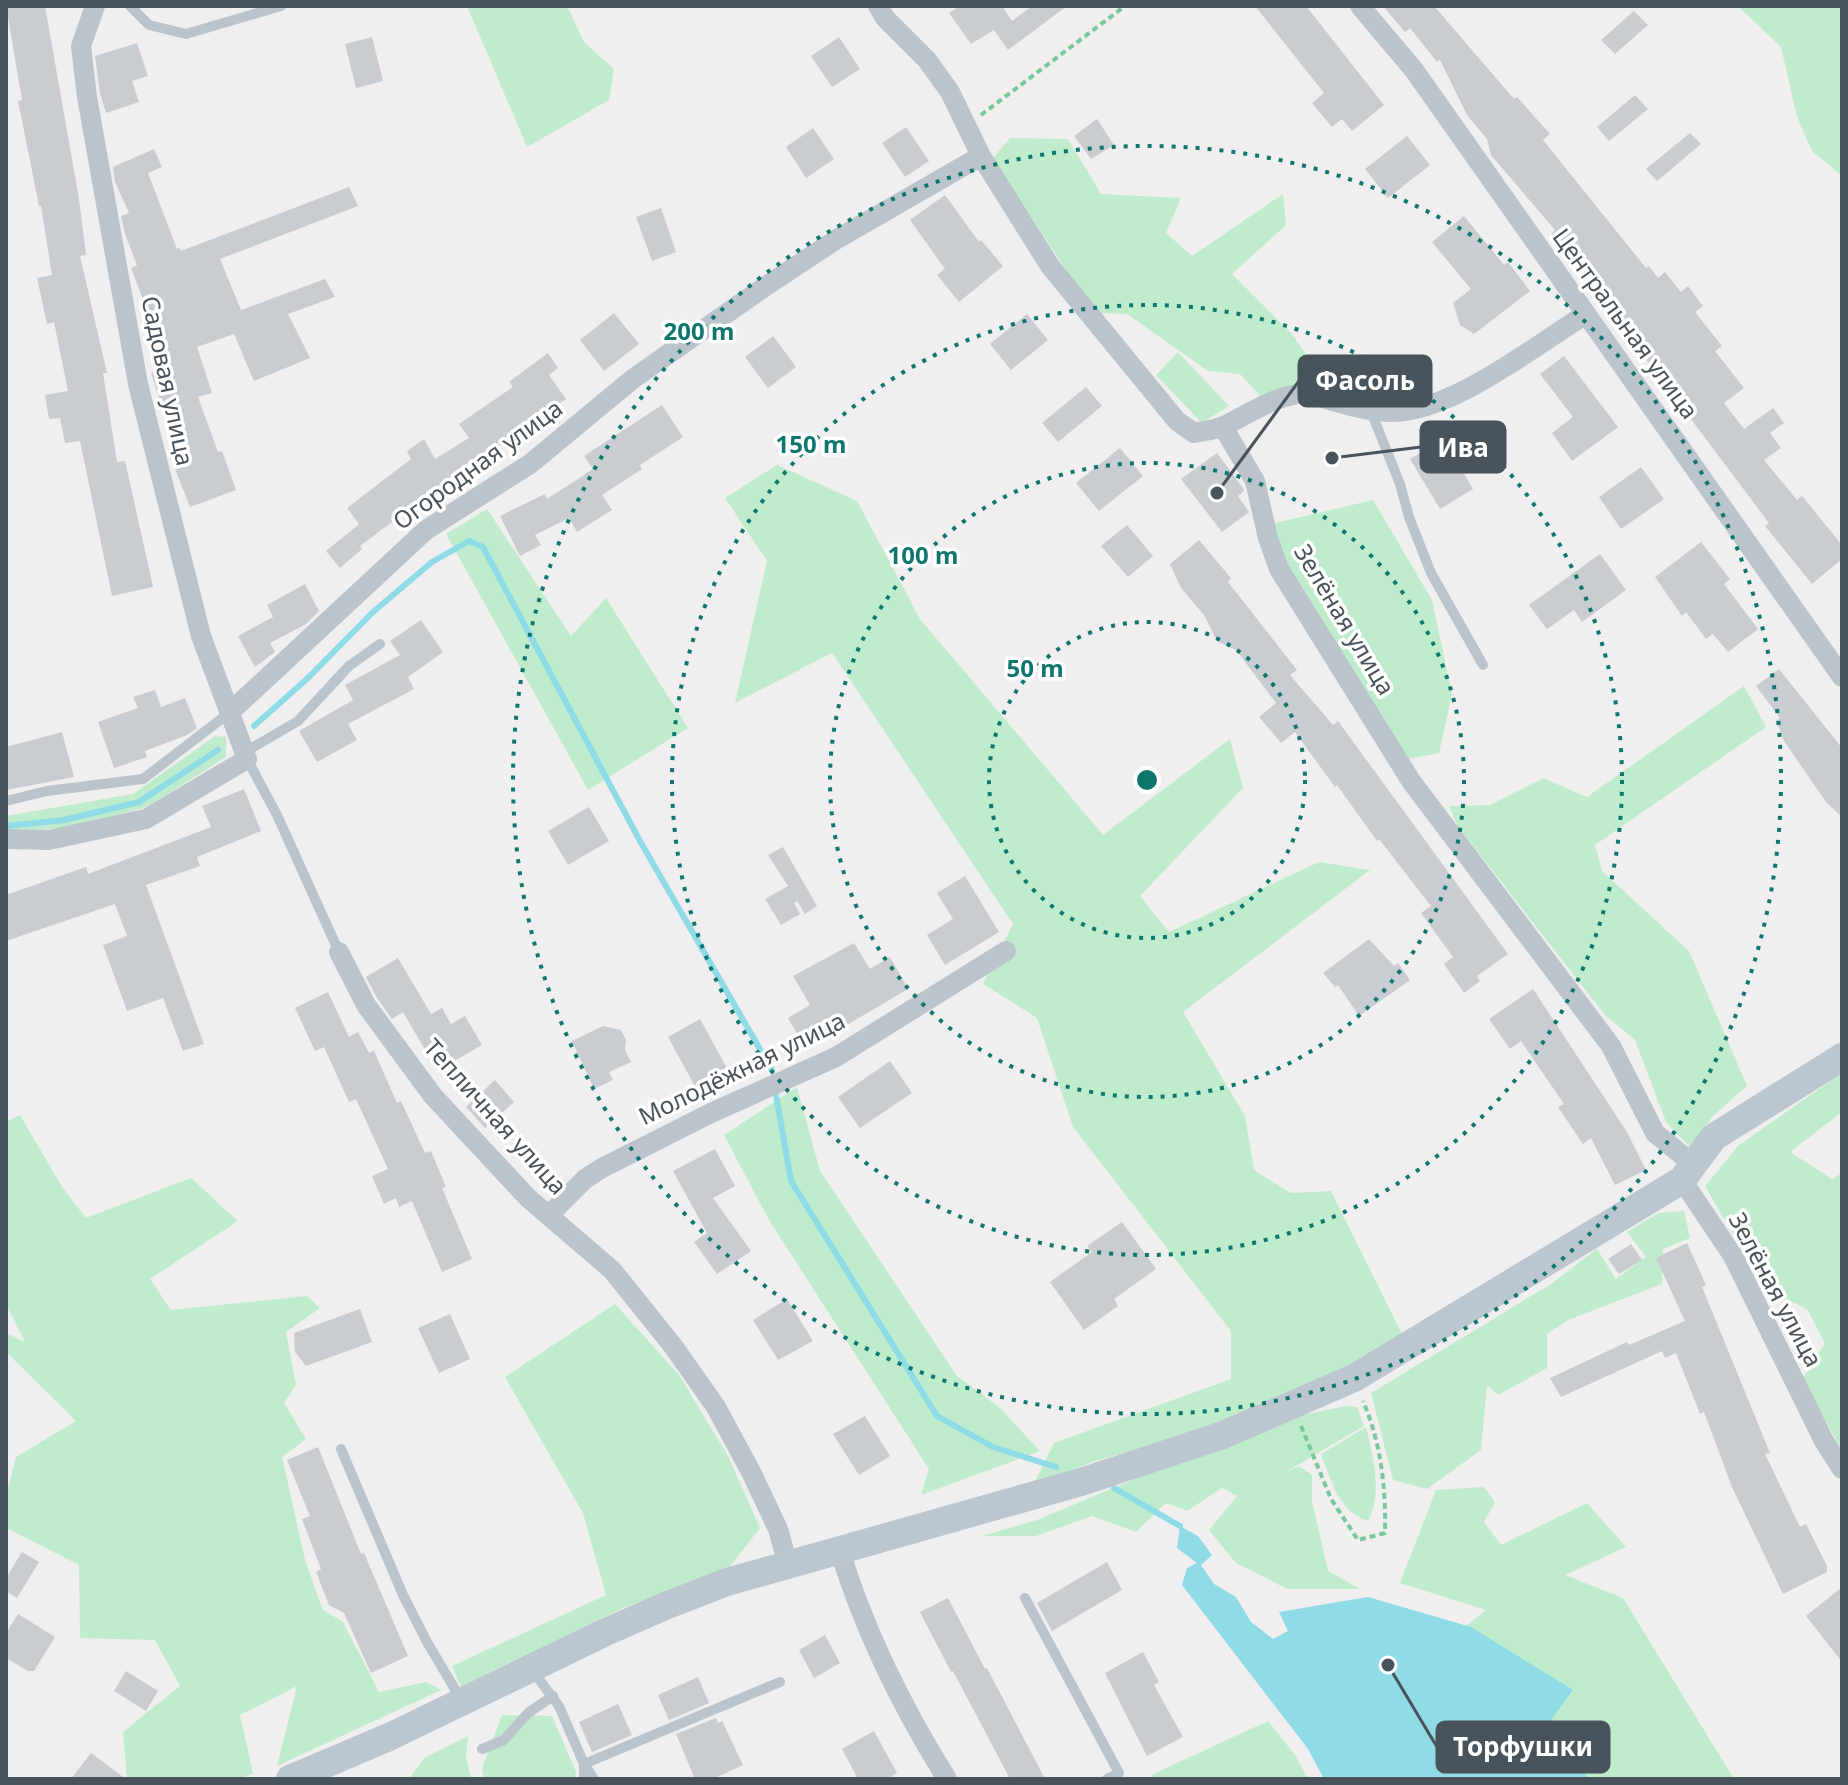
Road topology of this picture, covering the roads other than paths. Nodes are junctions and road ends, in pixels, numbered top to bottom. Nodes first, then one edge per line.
1 (95, 6) edge
2 (130, 6) edge
3 (281, 6) edge
4 (878, 6) edge
5 (1360, 6) edge
6 (981, 156) junction
7 (1586, 314) junction
8 (1370, 409) junction
9 (1223, 427) junction
10 (380, 644) dead end
11 (1483, 665) dead end
12 (1842, 677) edge
13 (229, 713) junction
14 (246, 756) junction
15 (6, 801) edge
16 (6, 839) edge
17 (1006, 951) dead end
18 (339, 952) joint
19 (1842, 1057) edge
20 (1688, 1172) junction
21 (549, 1215) junction
22 (341, 1449) dead end
23 (1842, 1469) edge
24 (840, 1551) junction
25 (788, 1565) junction
26 (1025, 1598) dead end
27 (532, 1669) junction
28 (780, 1682) dead end
29 (553, 1696) junction
30 (464, 1702) junction
31 (482, 1749) dead end
32 (584, 1764) junction
33 (290, 1779) edge
34 (584, 1779) edge
35 (594, 1779) edge
36 (947, 1779) edge
37 (1107, 1779) edge

1 - 13 street, Садовая улица
2 - 3 lane
4 - 6 street
5 - 7 street, Центральная улица
6 - 9 street
6 - 13 street, Огородная улица
7 - 8 street
7 - 12 street, Центральная улица
8 - 9 street
8 - 11 lane
9 - 20 street, Зелёная улица
10 - 14 lane
13 - 14 street, Садовая улица
13 - 15 lane
14 - 16 street
14 - 18 lane, Тепличная улица
17 - 21 street, Молодёжная улица
18 - 21 street, Тепличная улица
19 - 20 street
20 - 23 street, Зелёная улица
20 - 24 street
21 - 25 street, Тепличная улица
22 - 30 lane
24 - 25 street
24 - 36 street
25 - 27 street
26 - 37 lane
27 - 29 lane
27 - 30 street
28 - 32 lane
29 - 31 lane
29 - 32 lane
30 - 33 street
32 - 34 lane
32 - 35 lane

